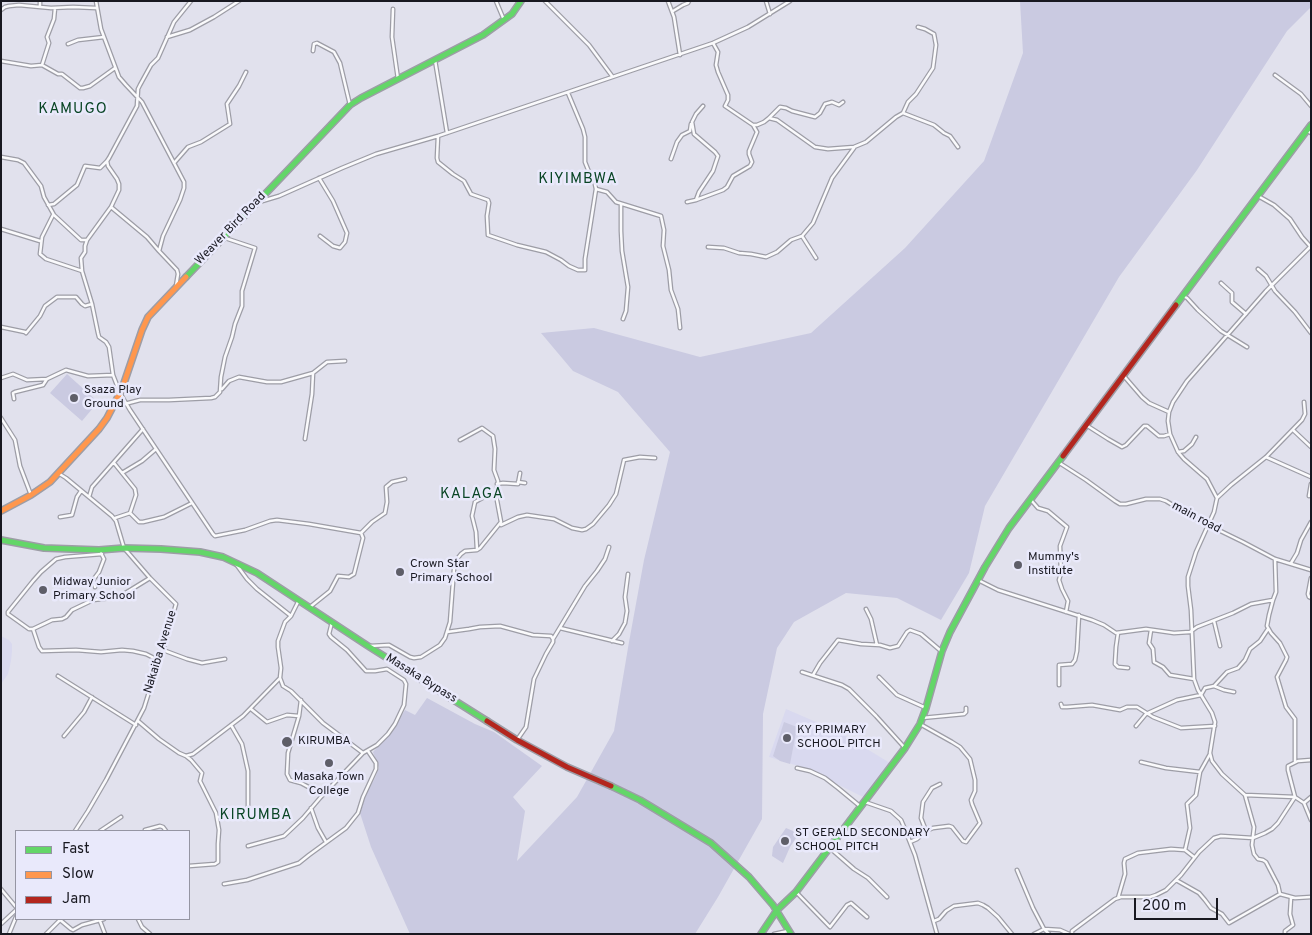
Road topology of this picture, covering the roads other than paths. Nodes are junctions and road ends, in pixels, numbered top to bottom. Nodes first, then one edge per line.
1 (40, 1) edge
2 (96, 1) edge
3 (190, 1) edge
4 (239, 1) edge
5 (496, 1) edge
6 (521, 1) edge
7 (545, 1) edge
8 (668, 1) edge
9 (690, 1) edge
10 (766, 1) edge
11 (790, 1) edge
12 (40, 7) junction
13 (55, 8) junction
14 (96, 8) junction
15 (393, 9) dead end
16 (1, 10) edge
17 (673, 12) junction
18 (770, 14) junction
19 (504, 20) junction
20 (918, 27) dead end
21 (104, 36) junction
22 (167, 38) junction
23 (713, 43) junction
24 (68, 44) dead end
25 (312, 51) dead end
26 (680, 55) junction
27 (435, 60) junction
28 (1, 61) edge
29 (42, 65) junction
30 (115, 68) junction
31 (246, 72) dead end
32 (1275, 75) dead end
33 (613, 76) junction
34 (398, 79) junction
35 (568, 93) junction
36 (137, 96) junction
37 (844, 102) dead end
38 (350, 105) junction
39 (703, 106) dead end
40 (1311, 106) edge
41 (904, 113) junction
42 (769, 118) junction
43 (692, 122) junction
44 (753, 125) junction
45 (1311, 125) edge
46 (1309, 132) edge
47 (447, 133) junction
48 (438, 136) junction
49 (854, 147) junction
50 (958, 147) dead end
51 (1, 157) edge
52 (671, 159) dead end
53 (108, 161) junction
54 (174, 163) junction
55 (319, 178) junction
56 (596, 189) junction
57 (1258, 196) junction
58 (696, 200) junction
59 (258, 202) junction
60 (687, 202) dead end
61 (54, 204) junction
62 (621, 204) junction
63 (48, 205) junction
64 (111, 207) junction
65 (51, 210) junction
66 (54, 215) junction
67 (1, 229) edge
68 (320, 236) dead end
69 (802, 236) junction
70 (223, 238) junction
71 (81, 240) junction
72 (87, 240) junction
73 (41, 241) junction
74 (84, 246) junction
75 (1311, 246) edge
76 (708, 247) dead end
77 (159, 251) junction
78 (816, 258) dead end
79 (1258, 269) dead end
80 (82, 271) junction
81 (1222, 283) dead end
82 (1272, 286) junction
83 (175, 288) junction
84 (1183, 296) junction
85 (92, 304) junction
86 (1246, 314) junction
87 (623, 319) dead end
88 (1, 327) edge
89 (680, 328) dead end
90 (1311, 333) edge
91 (1228, 335) junction
92 (1247, 348) dead end
93 (345, 361) dead end
94 (313, 373) junction
95 (113, 375) junction
96 (1123, 375) junction
97 (1, 378) edge
98 (47, 379) junction
99 (221, 390) junction
100 (120, 393) junction
101 (14, 399) dead end
102 (1304, 402) dead end
103 (127, 404) junction
104 (113, 407) junction
105 (1169, 412) junction
106 (1, 418) edge
107 (1086, 425) junction
108 (143, 429) junction
109 (1293, 430) junction
110 (1170, 434) junction
111 (1196, 437) dead end
112 (305, 439) dead end
113 (460, 440) dead end
114 (1311, 447) edge
115 (156, 449) junction
116 (1178, 452) junction
117 (1266, 457) junction
118 (655, 458) dead end
119 (114, 462) junction
120 (1058, 462) junction
121 (122, 473) junction
122 (520, 473) dead end
123 (58, 474) junction
124 (1311, 477) edge
125 (405, 478) dead end
126 (518, 482) junction
127 (525, 482) dead end
128 (498, 484) junction
129 (1311, 484) edge
130 (81, 490) junction
131 (31, 495) junction
132 (496, 495) junction
133 (1309, 496) dead end
134 (89, 497) junction
135 (1217, 498) junction
136 (1030, 499) junction
137 (192, 503) junction
138 (1, 511) edge
139 (130, 513) junction
140 (60, 517) dead end
141 (114, 518) junction
142 (1311, 522) edge
143 (499, 525) junction
144 (1208, 525) junction
145 (361, 533) junction
146 (1, 540) edge
147 (609, 546) dead end
148 (124, 548) junction
149 (477, 550) junction
150 (100, 552) junction
151 (1275, 559) junction
152 (233, 561) junction
153 (1291, 564) junction
154 (1311, 570) edge
155 (628, 574) dead end
156 (150, 578) junction
157 (1311, 578) edge
158 (978, 580) junction
159 (96, 588) dead end
160 (1311, 598) edge
161 (299, 600) junction
162 (1273, 600) junction
163 (309, 607) junction
164 (866, 609) dead end
165 (287, 612) junction
166 (1066, 612) junction
167 (1079, 615) junction
168 (291, 616) junction
169 (286, 620) junction
170 (1214, 621) junction
171 (332, 622) junction
172 (560, 628) junction
173 (1268, 629) junction
174 (33, 630) junction
175 (1151, 630) junction
176 (1192, 630) junction
177 (447, 632) junction
178 (1118, 633) junction
179 (553, 639) junction
180 (612, 641) junction
181 (622, 643) dead end
182 (877, 645) junction
183 (368, 646) junction
184 (1220, 646) dead end
185 (163, 650) junction
186 (942, 652) junction
187 (225, 659) dead end
188 (159, 660) junction
189 (1128, 668) dead end
190 (802, 672) dead end
191 (813, 675) junction
192 (58, 676) dead end
193 (879, 677) dead end
194 (280, 678) junction
195 (1194, 679) junction
196 (275, 685) junction
197 (1059, 685) dead end
198 (283, 686) junction
199 (1214, 686) junction
200 (1234, 692) dead end
201 (1201, 695) junction
202 (92, 697) junction
203 (301, 700) junction
204 (1061, 704) dead end
205 (926, 708) junction
206 (966, 708) dead end
207 (251, 709) junction
208 (1147, 713) junction
209 (299, 716) junction
210 (921, 721) junction
211 (137, 723) junction
212 (231, 726) junction
213 (1136, 726) dead end
214 (1215, 726) junction
215 (64, 736) dead end
216 (518, 740) junction
217 (905, 748) junction
218 (368, 751) junction
219 (363, 753) junction
220 (1210, 753) junction
221 (193, 754) junction
222 (186, 756) junction
223 (191, 760) junction
224 (1311, 760) edge
225 (1141, 762) dead end
226 (1295, 762) junction
227 (797, 768) dead end
228 (1200, 772) junction
229 (940, 784) dead end
230 (323, 795) junction
231 (1245, 795) junction
232 (1295, 797) junction
233 (1311, 797) edge
234 (865, 802) junction
235 (1304, 803) junction
236 (311, 808) junction
237 (861, 808) junction
238 (121, 817) dead end
239 (217, 817) junction
240 (1311, 820) edge
241 (76, 830) edge
242 (102, 830) edge
243 (144, 830) dead end
244 (165, 830) edge
245 (926, 831) junction
246 (1253, 838) junction
247 (326, 842) junction
248 (910, 842) junction
249 (248, 846) dead end
250 (830, 848) junction
251 (1185, 850) junction
252 (1194, 857) junction
253 (190, 866) edge
254 (1017, 870) dead end
255 (1176, 880) junction
256 (224, 884) dead end
257 (1, 889) edge
258 (796, 892) junction
259 (1280, 894) junction
260 (887, 897) dead end
261 (1311, 897) edge
262 (1118, 898) junction
263 (1291, 898) junction
264 (15, 907) edge
265 (15, 909) edge
266 (777, 910) junction
267 (868, 917) dead end
268 (15, 919) edge
269 (59, 920) edge
270 (61, 920) edge
271 (138, 920) edge
272 (100, 921) joint
273 (934, 922) junction
274 (1, 924) edge
275 (1044, 929) junction
276 (790, 932) edge
277 (9, 934) edge
278 (46, 934) edge
279 (105, 934) edge
280 (150, 934) edge
281 (761, 934) edge
282 (774, 934) edge
283 (937, 934) edge
284 (1012, 934) edge
285 (1034, 934) edge
286 (1048, 934) edge
287 (1070, 934) edge
288 (1285, 934) edge

1 - 12 street
2 - 14 street
3 - 22 street
4 - 22 street
5 - 19 street
6 - 19 main road, Weaver Bird Road
7 - 33 street
8 - 17 street
9 - 17 street
10 - 18 street
11 - 18 street
12 - 13 street
12 - 16 street
13 - 14 street
13 - 29 street
14 - 21 street
15 - 34 street
17 - 26 street
18 - 23 street
19 - 27 main road, Weaver Bird Road
20 - 41 street
21 - 24 street
21 - 30 street
22 - 36 street
23 - 26 street
23 - 44 street
25 - 38 street
26 - 33 street
27 - 34 main road, Weaver Bird Road
27 - 47 street
28 - 29 street
29 - 30 street
30 - 36 street
31 - 54 street
32 - 40 street
33 - 35 street
34 - 38 main road, Weaver Bird Road
35 - 47 street
35 - 56 street
36 - 53 street
36 - 54 street
37 - 42 street
38 - 59 main road, Weaver Bird Road
39 - 43 street
41 - 49 street
41 - 50 street
42 - 44 street
42 - 49 street
43 - 52 street
43 - 58 street
44 - 58 street
45 - 46 main road
46 - 57 main road
47 - 48 street
48 - 55 street
48 - 56 street
49 - 69 street
51 - 63 street
53 - 61 street
53 - 64 street
54 - 77 street
55 - 59 street
55 - 68 street
56 - 62 street
57 - 75 street
57 - 84 main road
58 - 60 street
59 - 70 main road, Weaver Bird Road
61 - 63 street
61 - 65 street
62 - 87 street
62 - 89 street
63 - 65 street
64 - 72 street
64 - 77 street
65 - 66 street
66 - 71 street
66 - 73 street
67 - 73 street
69 - 76 street
69 - 78 street
70 - 83 main road, Weaver Bird Road
70 - 99 street
71 - 72 street
71 - 74 street
72 - 74 street
73 - 80 street
74 - 80 street
75 - 82 street
77 - 83 street
79 - 82 street
80 - 85 street
81 - 86 street
82 - 86 street
82 - 90 street
83 - 100 main road, Weaver Bird Road
84 - 91 street
84 - 96 main road
85 - 88 street
85 - 95 street
86 - 91 street
91 - 92 street
91 - 105 street
93 - 94 street
94 - 99 street
94 - 112 street
95 - 98 street
95 - 100 street
96 - 105 street
96 - 107 main road
97 - 98 street
98 - 101 street
99 - 103 street
100 - 103 street
100 - 104 main road, Weaver Bird Road
102 - 109 street
103 - 104 street
103 - 108 street
104 - 123 main road, Weaver Bird Road
105 - 110 street
106 - 131 street
107 - 110 street
107 - 120 main road
108 - 115 street
108 - 119 street
109 - 114 street
109 - 117 street
110 - 116 street
111 - 116 street
113 - 128 street
115 - 121 street
115 - 137 street
116 - 135 street
117 - 124 street
117 - 135 street
118 - 143 street
119 - 121 street
119 - 134 street
120 - 136 main road
120 - 144 street, main road
121 - 139 street
122 - 126 street
123 - 130 street
123 - 131 main road, Weaver Bird Road
125 - 145 street
126 - 127 street
126 - 128 street
128 - 132 street
129 - 133 street
130 - 134 street
130 - 140 street
131 - 138 main road, Weaver Bird Road
132 - 143 street
132 - 149 street
134 - 141 street
135 - 144 street
136 - 158 main road
136 - 166 street
137 - 139 street
137 - 145 street
139 - 141 street
141 - 148 street, Nakaiba Avenue
142 - 153 street
143 - 149 street
144 - 151 street, main road
144 - 176 street
145 - 163 street
146 - 150 main road, Masaka Bypass
147 - 172 street
148 - 150 main road, Masaka Bypass
148 - 152 main road, Masaka Bypass
148 - 156 street, Nakaiba Avenue
149 - 177 street
150 - 159 street
150 - 174 street
151 - 153 street, main road
151 - 162 street
152 - 161 main road, Masaka Bypass
152 - 165 street
153 - 154 street, main road
155 - 180 street
156 - 174 street
156 - 185 street, Nakaiba Avenue
157 - 160 street
158 - 166 street
158 - 186 main road
161 - 163 main road, Masaka Bypass
161 - 168 street
162 - 170 street
162 - 173 street
163 - 171 main road, Masaka Bypass
164 - 182 street
165 - 168 street
165 - 169 street
166 - 167 street
167 - 178 street
167 - 197 street
168 - 169 street
169 - 194 street
170 - 176 street
170 - 184 street
171 - 183 main road, Masaka Bypass
171 - 218 street
172 - 179 street
172 - 180 street
173 - 199 street
173 - 226 street
174 - 188 street
175 - 176 street
175 - 178 street
175 - 195 street
176 - 195 street
177 - 179 street
177 - 183 street
178 - 189 street
179 - 216 street
180 - 181 street
182 - 186 street
182 - 191 street
183 - 216 main road, Masaka Bypass
185 - 187 street
185 - 188 street, Nakaiba Avenue
186 - 205 main road
188 - 211 street, Nakaiba Avenue
190 - 191 street
191 - 217 street
192 - 202 street
193 - 205 street
194 - 196 street
194 - 198 street
195 - 201 street
196 - 198 street
196 - 207 street
198 - 203 street
199 - 200 street
199 - 201 street
201 - 208 street
201 - 214 street
202 - 211 street
202 - 215 street
203 - 209 street
203 - 219 street
204 - 208 street
205 - 210 main road
206 - 210 street
207 - 209 street
207 - 212 street
208 - 213 street
208 - 214 street
209 - 230 street
210 - 217 main road
210 - 245 street
211 - 222 street
211 - 241 street, Nakaiba Avenue
212 - 221 street
212 - 239 street
214 - 220 street
216 - 266 main road, Masaka Bypass
217 - 234 main road
218 - 219 street
218 - 247 street
219 - 230 street
220 - 228 street
220 - 231 street
221 - 222 street
221 - 223 street
222 - 223 street
223 - 239 street
224 - 226 street
225 - 228 street
226 - 232 street
227 - 237 street
228 - 251 street
229 - 245 street
230 - 236 street
231 - 232 street
231 - 246 street
232 - 235 street
232 - 246 street
233 - 235 street
234 - 237 main road
234 - 248 street
235 - 240 street
236 - 247 street
236 - 249 street
237 - 250 main road
238 - 242 street
239 - 253 street
243 - 244 street
245 - 248 street
246 - 252 street
246 - 259 street
247 - 256 street
248 - 273 street
250 - 258 main road
250 - 260 street
251 - 252 street
251 - 262 street
252 - 255 street
254 - 275 street
255 - 259 street
255 - 262 street
257 - 264 street
258 - 266 main road
258 - 267 street
259 - 263 street
261 - 263 street
262 - 287 street
263 - 288 street
265 - 274 street
266 - 276 main road, Masaka Bypass
266 - 281 main road
268 - 277 street
269 - 278 street
270 - 272 street
271 - 280 street
272 - 279 street
273 - 283 street
273 - 284 street
275 - 285 street
275 - 286 street
275 - 287 street
276 - 282 street

